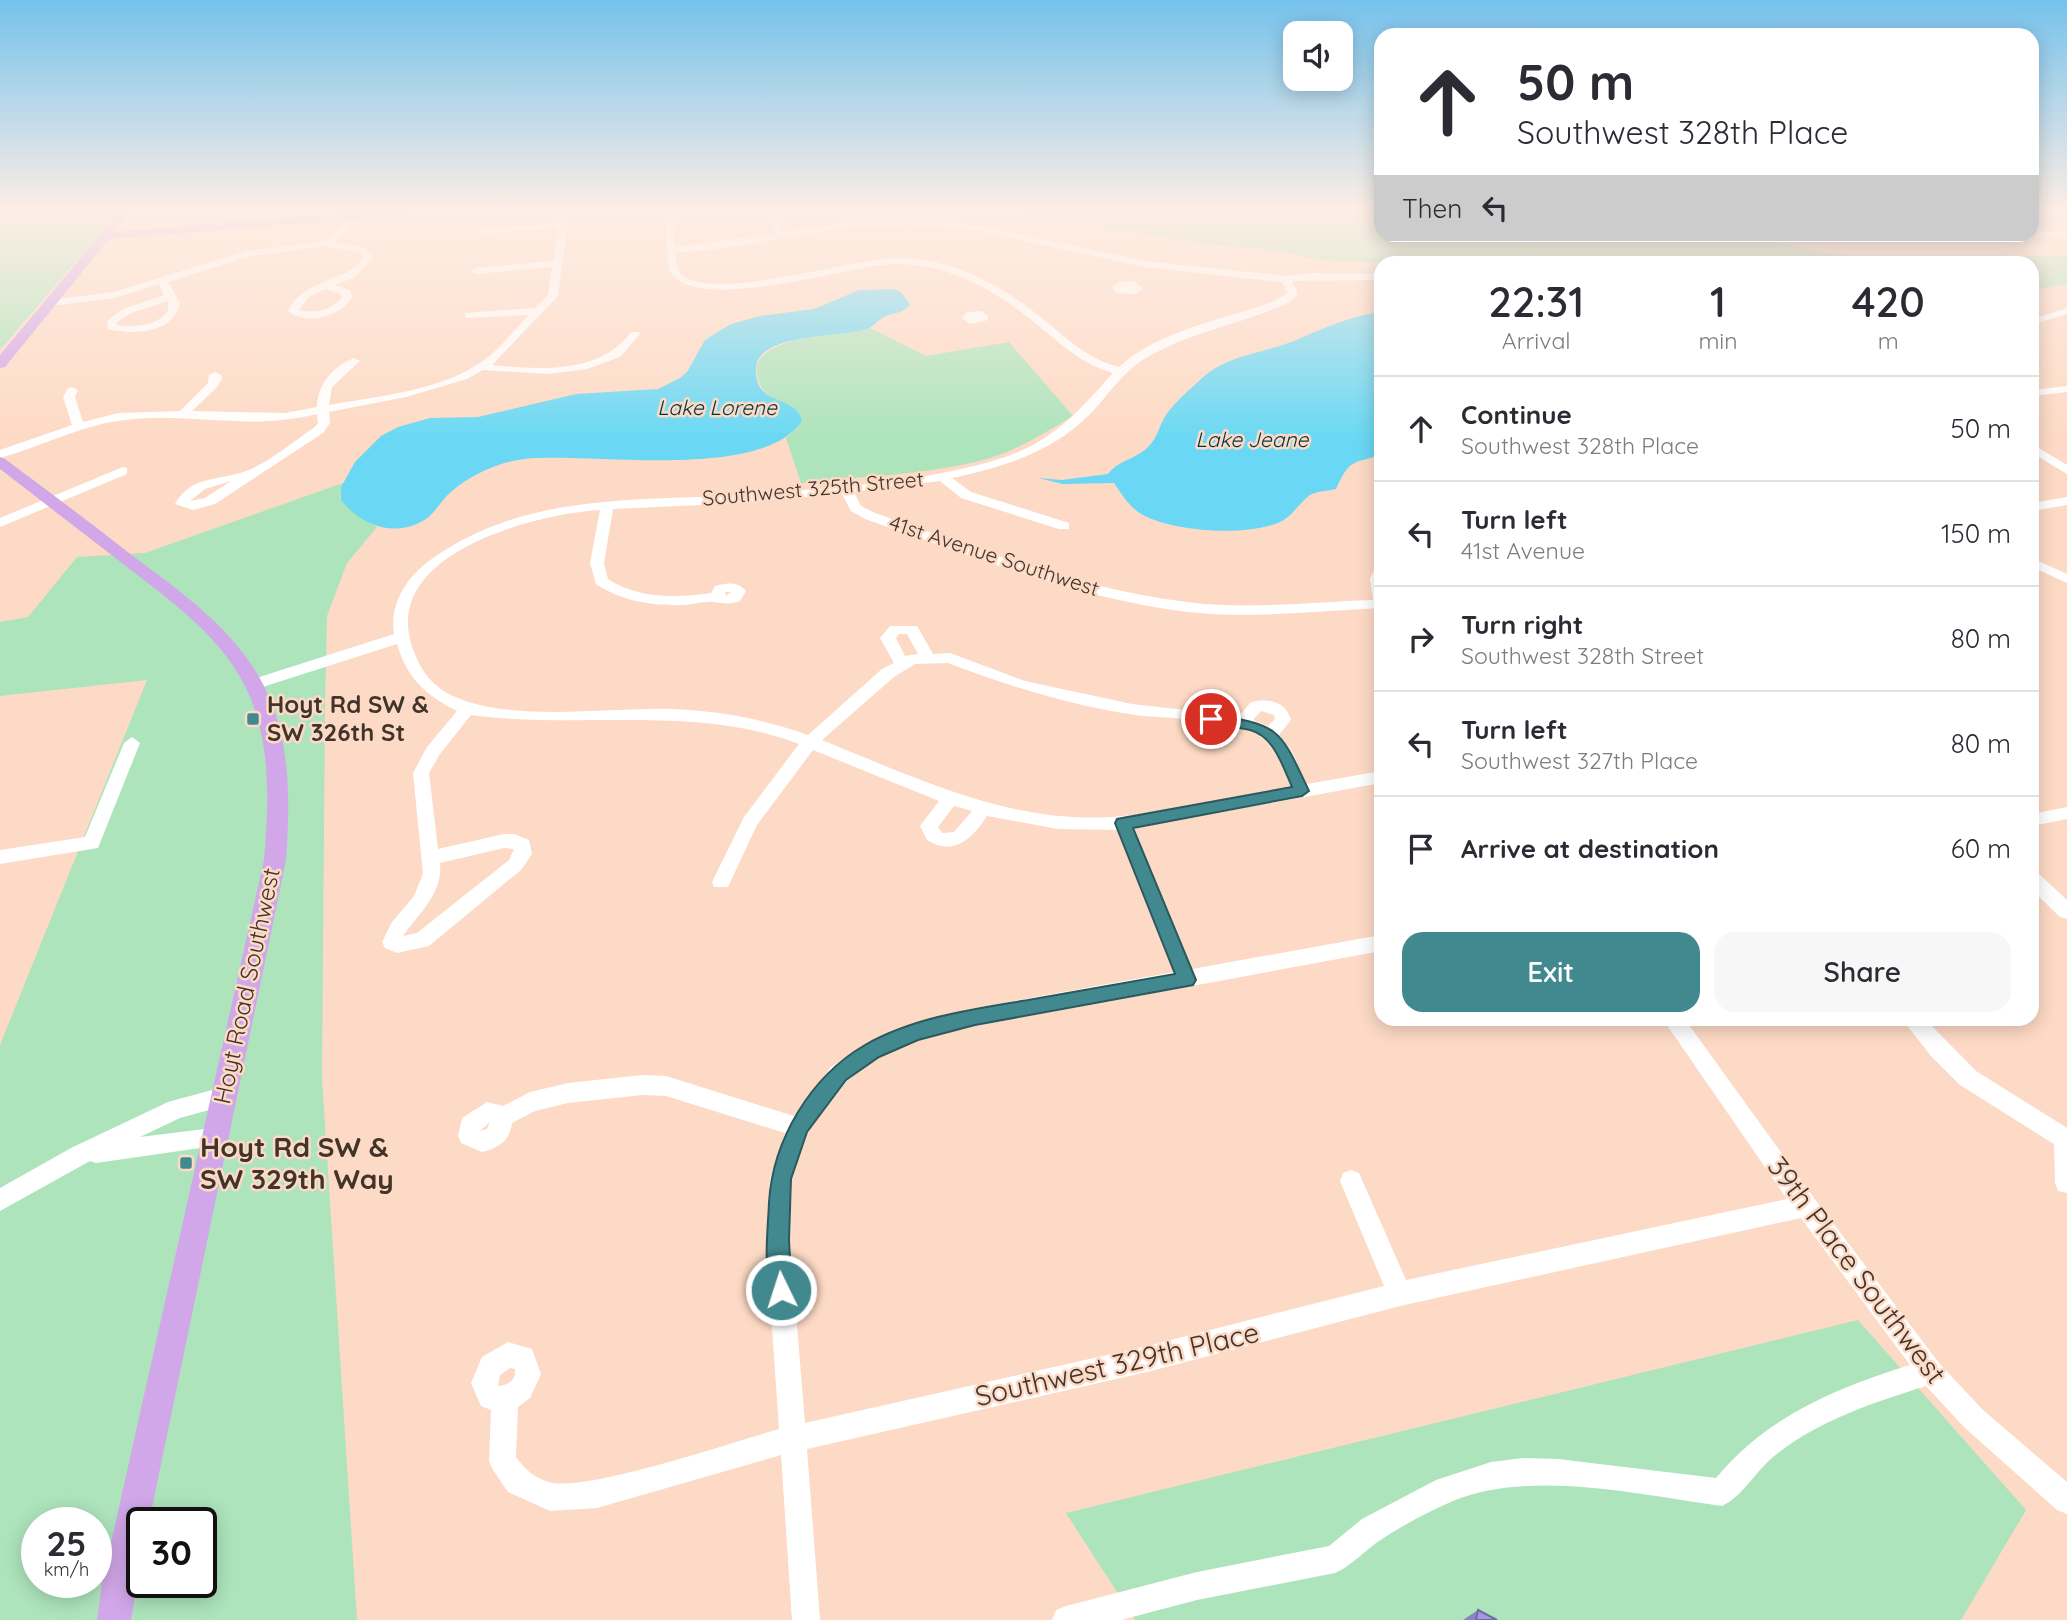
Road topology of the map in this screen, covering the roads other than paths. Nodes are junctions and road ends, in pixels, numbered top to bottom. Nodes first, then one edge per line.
1 (63, 288) edge
2 (135, 288) edge
3 (166, 288) edge
4 (323, 288) edge
5 (331, 288) edge
6 (554, 288) edge
7 (993, 288) edge
8 (1290, 288) edge
9 (168, 297) junction
10 (50, 303) junction
11 (1019, 306) junction
12 (1007, 309) dead end
13 (2067, 311) edge
14 (539, 312) junction
15 (995, 312) dead end
16 (470, 316) dead end
17 (983, 316) dead end
18 (2039, 320) edge
19 (635, 334) dead end
20 (354, 361) dead end
21 (0, 364) edge
22 (482, 367) junction
23 (1119, 371) junction
24 (215, 375) dead end
25 (72, 390) dead end
26 (2066, 390) edge
27 (2039, 392) edge
28 (322, 411) junction
29 (184, 412) junction
30 (78, 426) junction
31 (2039, 452) edge
32 (0, 454) edge
33 (0, 462) edge
34 (2067, 470) edge
35 (123, 471) dead end
36 (248, 475) dead end
37 (943, 477) junction
38 (845, 488) junction
39 (52, 500) junction
40 (2067, 500) edge
41 (607, 505) junction
42 (2039, 506) edge
43 (0, 523) edge
44 (1064, 526) dead end
45 (2039, 565) edge
46 (2067, 579) edge
47 (716, 597) dead end
48 (1374, 603) edge
49 (404, 643) junction
50 (914, 660) junction
51 (256, 690) junction
52 (467, 709) junction
53 (1242, 723) junction
54 (1269, 735) junction
55 (810, 742) junction
56 (132, 743) dead end
57 (1374, 778) edge
58 (1302, 791) junction
59 (951, 797) junction
60 (983, 808) junction
61 (2067, 813) edge
62 (2039, 819) edge
63 (1123, 823) junction
64 (0, 857) edge
65 (431, 858) junction
66 (721, 882) dead end
67 (2039, 885) edge
68 (2067, 912) edge
69 (1374, 944) edge
70 (1187, 980) junction
71 (1678, 1026) edge
72 (1918, 1026) edge
73 (223, 1097) junction
74 (502, 1118) dead end
75 (798, 1127) junction
76 (213, 1138) junction
77 (2066, 1139) edge
78 (79, 1155) junction
79 (1351, 1181) dead end
80 (2066, 1183) edge
81 (0, 1200) edge
82 (1805, 1206) junction
83 (1400, 1294) junction
84 (1930, 1372) junction
85 (505, 1400) dead end
86 (792, 1439) junction
87 (2067, 1500) edge
88 (114, 1620) edge
89 (806, 1620) edge
90 (1066, 1620) edge

1 - 10 main road
2 - 10 street
3 - 9 street
4 - 5 street
6 - 14 street
7 - 11 street
8 - 23 street
9 - 9 street
10 - 21 main road
11 - 12 street
11 - 23 street
13 - 18 street
14 - 16 street
14 - 22 street
15 - 17 street
19 - 22 street
20 - 28 street
22 - 28 street
23 - 37 street, Southwest 325th Street
24 - 29 street
25 - 30 street
26 - 27 street
28 - 29 street
28 - 36 street
29 - 30 street
30 - 32 street
31 - 34 street
33 - 39 main road, Hoyt Road Southwest
35 - 39 street
37 - 38 street, Southwest 325th Street
37 - 44 street
38 - 41 street, Southwest 325th Street
38 - 48 street, 41st Avenue Southwest
39 - 43 street
39 - 51 main road, Hoyt Road Southwest
40 - 42 street
41 - 47 street
41 - 49 street, Southwest 325th Street
45 - 46 street
49 - 51 street
49 - 52 street
50 - 50 street
50 - 53 street
50 - 55 street
51 - 73 main road, Hoyt Road Southwest
52 - 55 street
52 - 65 street
53 - 54 street
53 - 54 street
54 - 58 street
55 - 59 street
55 - 66 street
56 - 64 street
57 - 58 street
58 - 63 street
59 - 60 street
59 - 60 street
60 - 63 street
61 - 62 street
63 - 70 street
65 - 65 street
67 - 68 street
69 - 70 street
70 - 75 street
71 - 82 street, 39th Place Southwest
72 - 77 street
73 - 76 main road, Hoyt Road Southwest
73 - 78 street
74 - 75 street
75 - 86 street
76 - 78 street
76 - 88 main road, Hoyt Road Southwest
77 - 80 street
78 - 81 street
79 - 83 street
82 - 83 street, Southwest 329th Place
82 - 84 street, 39th Place Southwest
83 - 86 street, Southwest 329th Place
84 - 87 street, 39th Place Southwest
84 - 90 street
85 - 86 street, Southwest 329th Place
86 - 89 street

